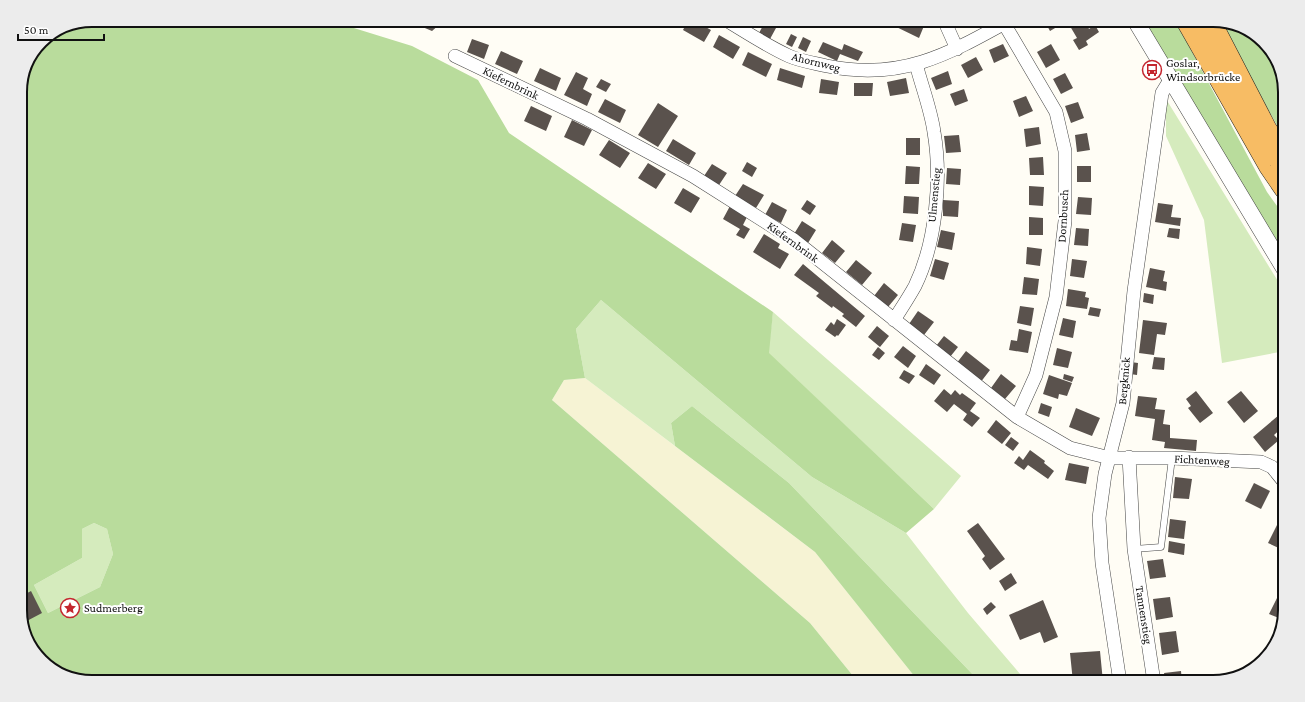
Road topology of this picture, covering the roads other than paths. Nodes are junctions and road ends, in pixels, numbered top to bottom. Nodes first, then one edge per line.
1 (738, 27) edge
2 (947, 27) edge
3 (996, 27) edge
4 (1009, 27) edge
5 (1139, 27) edge
6 (1191, 27) edge
7 (1213, 27) edge
8 (957, 49) junction
9 (455, 56) dead end
10 (916, 64) junction
11 (1170, 80) junction
12 (1278, 148) edge
13 (1278, 178) edge
14 (1278, 258) edge
15 (894, 320) junction
16 (1017, 417) junction
17 (1129, 457) junction
18 (1110, 458) junction
19 (1172, 458) junction
20 (1278, 474) edge
21 (1134, 549) junction
22 (1119, 675) edge
23 (1153, 675) edge

1 - 10 street, Ahornweg
2 - 8 street
3 - 8 street, Ahornweg
4 - 16 street, Dornbusch
5 - 11 street
6 - 13 highway
7 - 12 highway
8 - 10 street, Ahornweg
9 - 15 street, Kiefernbrink
10 - 15 street, Ulmenstieg
11 - 14 street
11 - 18 street, Bergknick
15 - 16 street, Kiefernbrink
16 - 18 street, Kiefernbrink
17 - 18 street, Fichtenweg
17 - 19 street, Fichtenweg
17 - 21 street, Tannenstieg
18 - 22 street, Bergknick
19 - 20 street, Fichtenweg
19 - 21 lane
21 - 23 street, Tannenstieg

